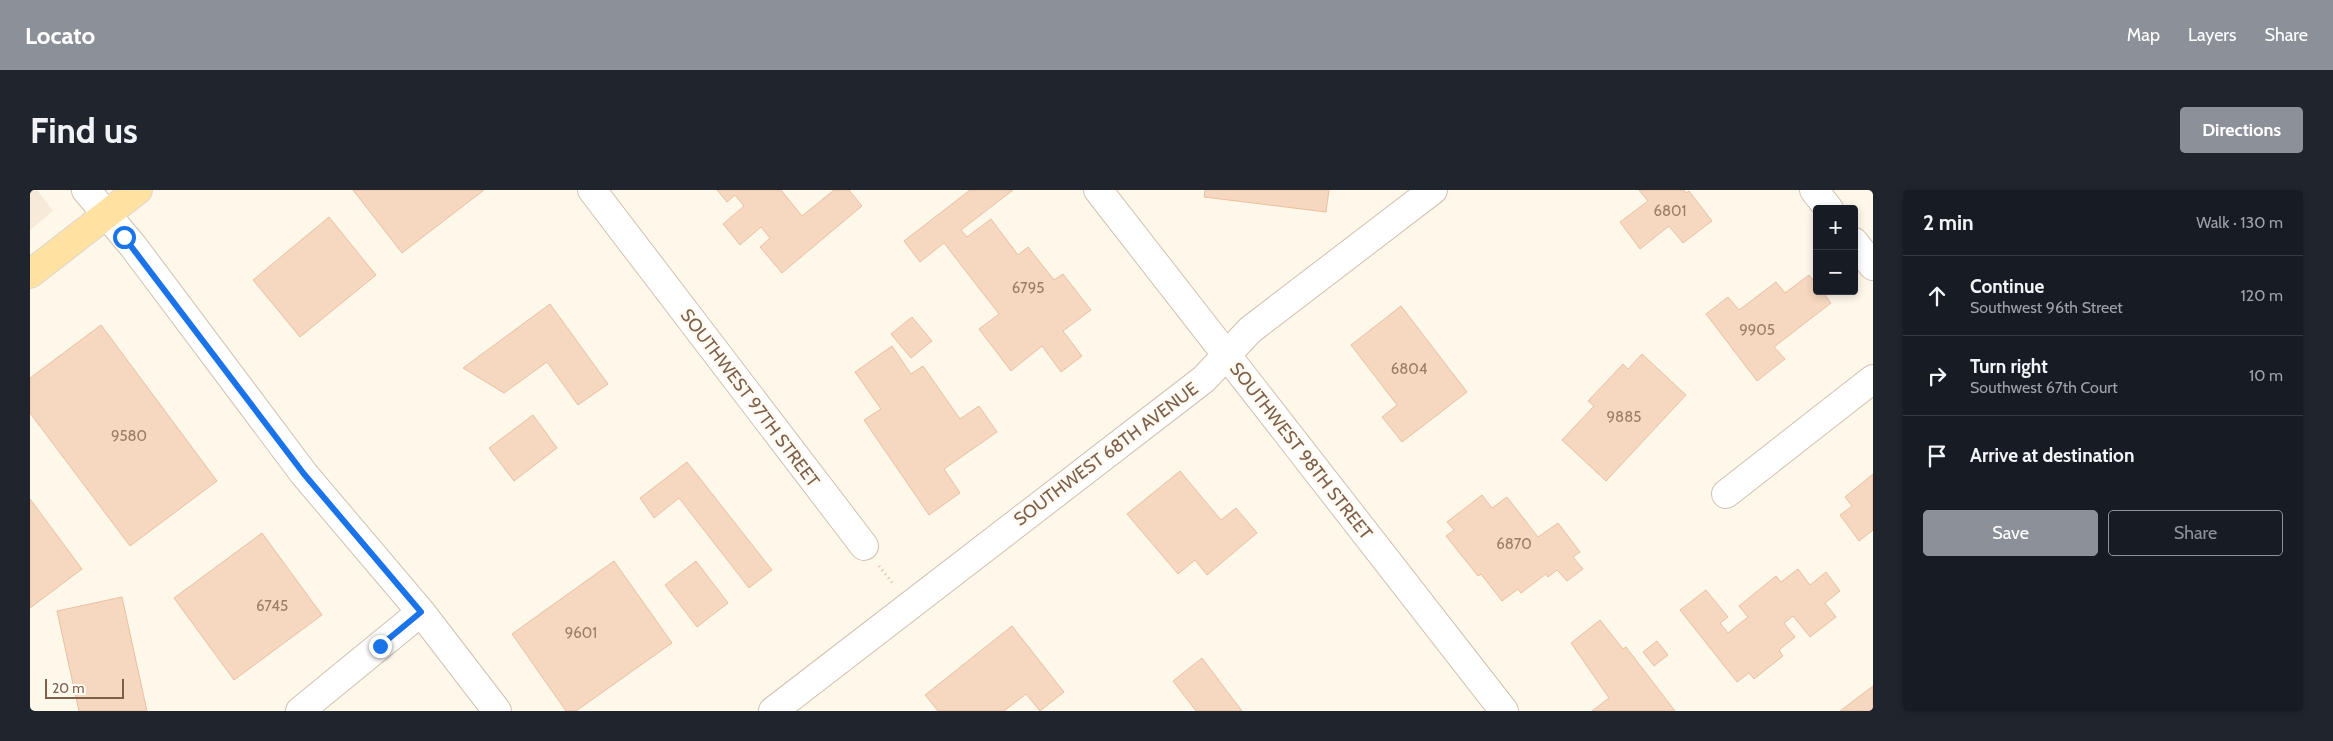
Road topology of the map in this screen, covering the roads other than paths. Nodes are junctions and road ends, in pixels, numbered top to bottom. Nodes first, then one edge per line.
1 (86, 190) edge
2 (138, 190) edge
3 (592, 190) edge
4 (1098, 190) edge
5 (1433, 190) edge
6 (1814, 190) edge
7 (1826, 205) edge
8 (106, 214) junction
9 (1858, 247) edge
10 (1873, 266) edge
11 (30, 274) edge
12 (1227, 357) junction
13 (1873, 379) edge
14 (1726, 494) dead end
15 (864, 546) road end
16 (421, 612) junction
17 (300, 711) edge
18 (497, 711) edge
19 (773, 711) edge
20 (1504, 711) edge

1 - 8 street
2 - 8 main road
3 - 15 street, SOUTHWEST 97TH STREET
4 - 12 street, SOUTHWEST 98TH STREET
5 - 12 street, SOUTHWEST 68TH AVENUE
6 - 7 street
8 - 11 main road
8 - 16 street
9 - 10 street
12 - 19 street, SOUTHWEST 68TH AVENUE
12 - 20 street, SOUTHWEST 98TH STREET
13 - 14 street
16 - 17 street
16 - 18 street

